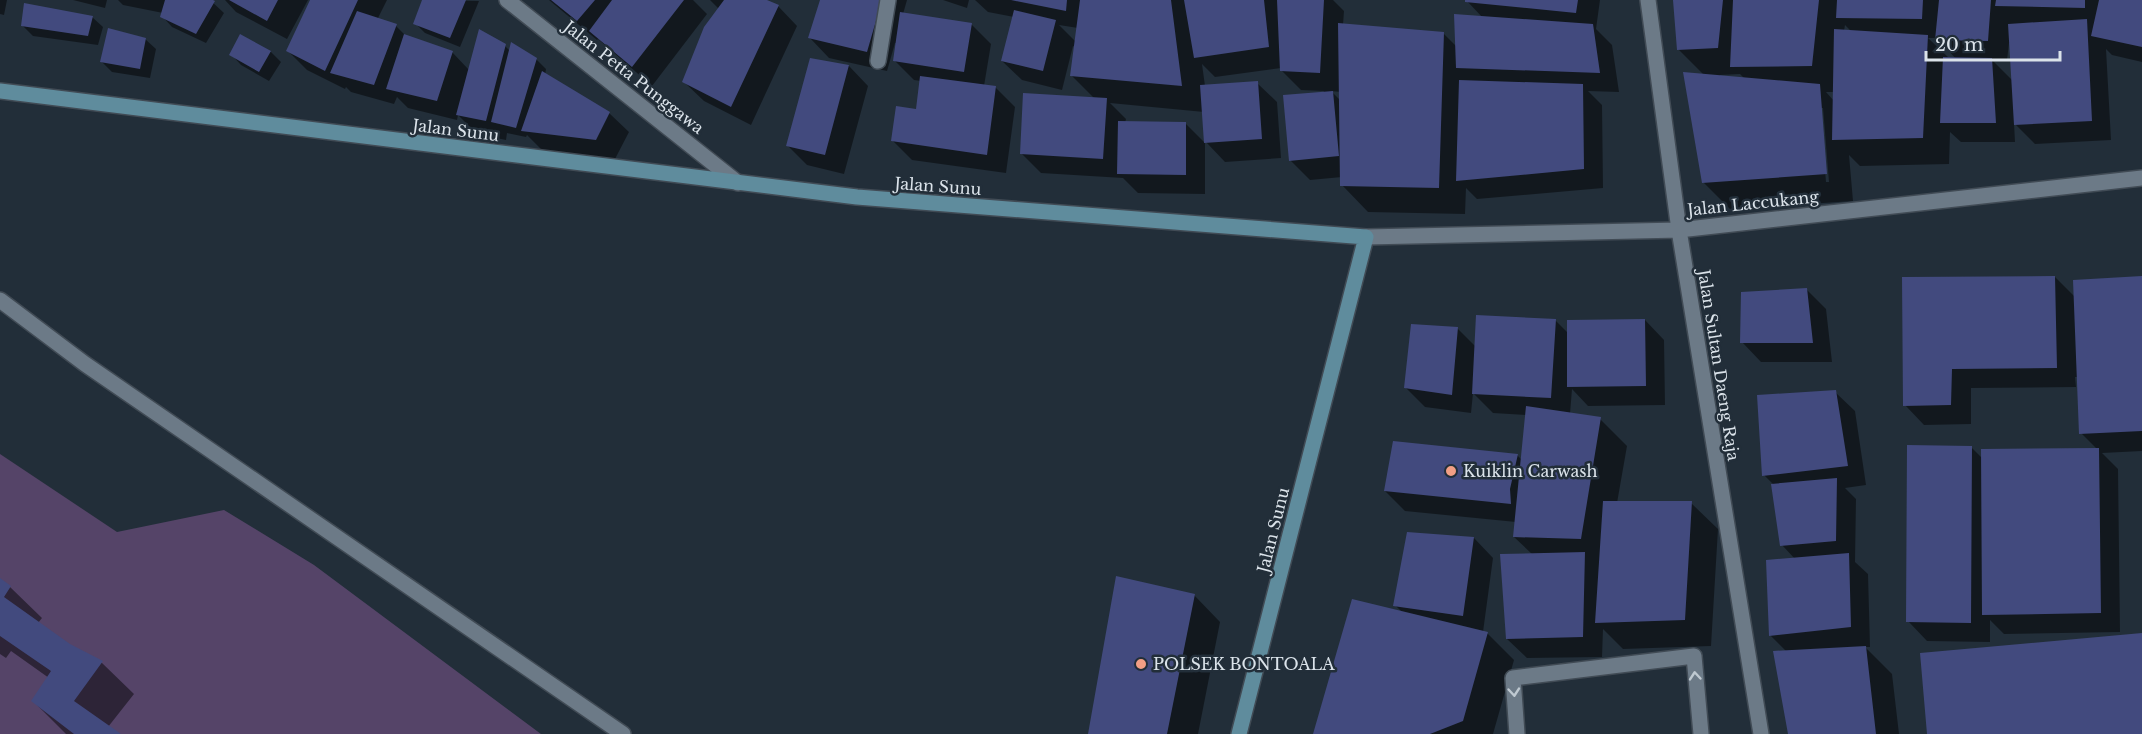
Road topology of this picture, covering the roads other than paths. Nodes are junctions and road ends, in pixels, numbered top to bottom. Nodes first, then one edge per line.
1 (507, 0) edge
2 (888, 0) edge
3 (1648, 0) edge
4 (878, 61) dead end
5 (0, 92) edge
6 (2142, 178) edge
7 (738, 183) junction
8 (1679, 230) junction
9 (1366, 237) junction
10 (0, 300) edge
11 (623, 734) edge
12 (1239, 734) edge
13 (1517, 734) edge
14 (1701, 734) edge
15 (1759, 734) edge

1 - 7 street, Jalan Petta Punggawa
2 - 4 street
3 - 8 street, Jalan Sultan Daeng Raja
5 - 7 main road, Jalan Sunu
6 - 8 street, Jalan Laccukang
7 - 9 main road, Jalan Sunu
8 - 9 street, Jalan Laccukang
8 - 15 street, Jalan Sultan Daeng Raja
9 - 12 main road, Jalan Sunu
10 - 11 street
14 -> 13 street

